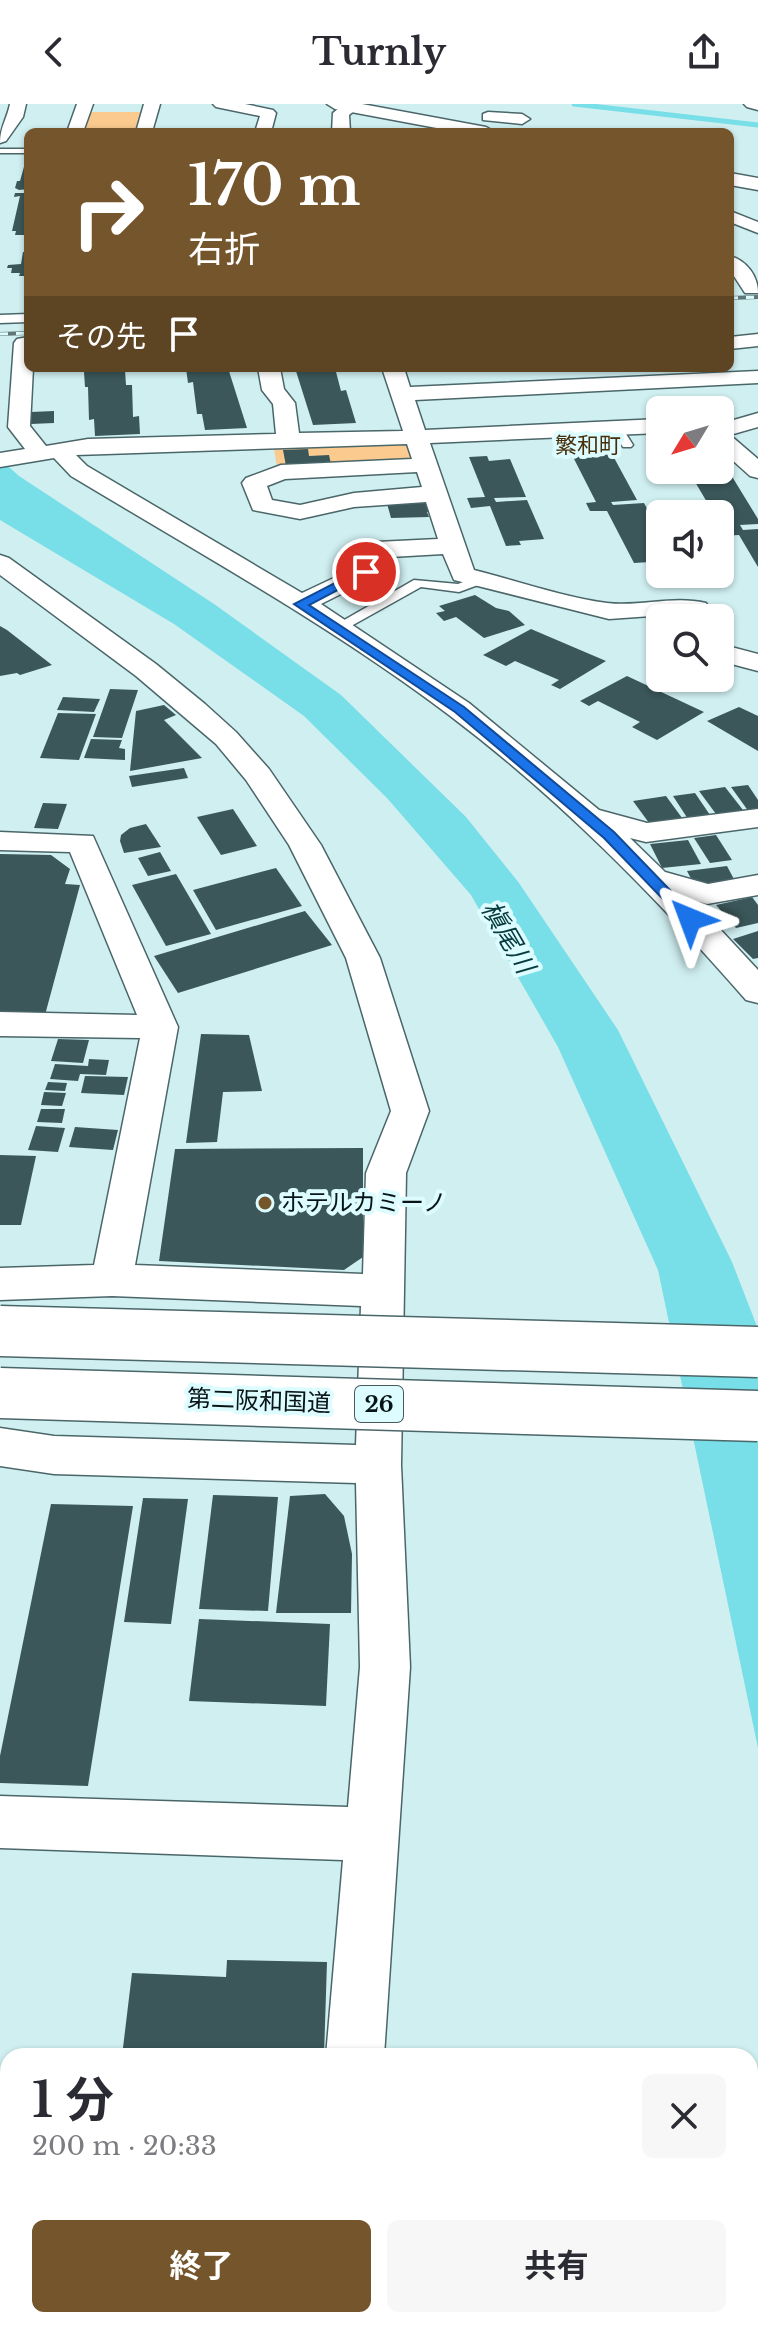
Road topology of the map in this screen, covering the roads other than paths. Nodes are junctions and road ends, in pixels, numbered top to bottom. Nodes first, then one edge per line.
1 (18, 104) edge
2 (85, 104) edge
3 (152, 104) edge
4 (221, 104) edge
5 (348, 105) edge
6 (487, 124) edge
7 (76, 128) edge
8 (145, 128) edge
9 (264, 128) edge
10 (341, 128) edge
11 (452, 128) edge
12 (501, 128) edge
13 (0, 140) edge
14 (24, 142) edge
15 (0, 151) edge
16 (24, 151) edge
17 (734, 180) edge
18 (758, 184) edge
19 (734, 218) edge
20 (758, 228) edge
21 (734, 264) edge
22 (749, 289) edge
23 (24, 318) edge
24 (0, 319) edge
25 (758, 340) edge
26 (24, 343) edge
27 (734, 343) edge
28 (270, 372) edge
29 (394, 372) edge
30 (630, 376) edge
31 (758, 377) edge
32 (402, 394) junction
33 (646, 404) edge
34 (758, 420) edge
35 (734, 427) edge
36 (646, 430) edge
37 (418, 437) junction
38 (276, 439) junction
39 (734, 445) edge
40 (45, 452) junction
41 (0, 460) edge
42 (428, 465) junction
43 (758, 471) edge
44 (275, 475) junction
45 (436, 494) junction
46 (453, 546) junction
47 (0, 563) edge
48 (481, 579) junction
49 (300, 604) junction
50 (646, 608) edge
51 (339, 627) junction
52 (734, 656) edge
53 (758, 663) edge
54 (587, 816) junction
55 (758, 818) edge
56 (0, 841) edge
57 (747, 857) edge
58 (650, 878) junction
59 (758, 992) edge
60 (0, 1024) edge
61 (160, 1027) junction
62 (112, 1280) junction
63 (0, 1284) edge
64 (383, 1291) junction
65 (0, 1331) edge
66 (758, 1352) edge
67 (0, 1393) edge
68 (758, 1416) edge
69 (0, 1447) edge
70 (378, 1465) junction
71 (0, 1822) edge
72 (372, 1834) junction
73 (356, 2048) edge

1 - 13 street
2 - 7 street
3 - 8 street
4 - 9 street
5 - 10 main road
5 - 11 main road
6 - 11 main road
6 - 12 street
13 - 14 street
15 - 16 lane
17 - 18 main road
19 - 20 street
21 - 22 street
23 - 24 street
25 - 27 street
26 - 40 street
28 - 38 street
29 - 32 street
30 - 31 street
30 - 32 street
30 - 33 street
32 - 37 street
34 - 35 street
36 - 37 street
37 - 38 street
37 - 42 street
38 - 40 street
38 - 44 street
39 - 43 street
40 - 41 street
40 - 49 street
42 - 44 street
42 - 45 street
44 - 45 street
45 - 46 street
46 - 48 street
46 - 49 street
47 - 64 street
48 - 50 street
48 - 51 lane
49 - 51 street
51 - 54 street
52 - 53 street
54 - 57 street
54 - 58 street
55 - 57 street
56 - 61 street
57 - 58 street
58 - 59 street
60 - 61 street
61 - 62 street
62 - 63 street
62 - 64 street
64 - 70 street
65 - 66 main road, bridge
67 - 68 main road, 第二阪和国道 / 26, bridge
69 - 70 street
70 - 72 street
71 - 72 street
72 - 73 street

